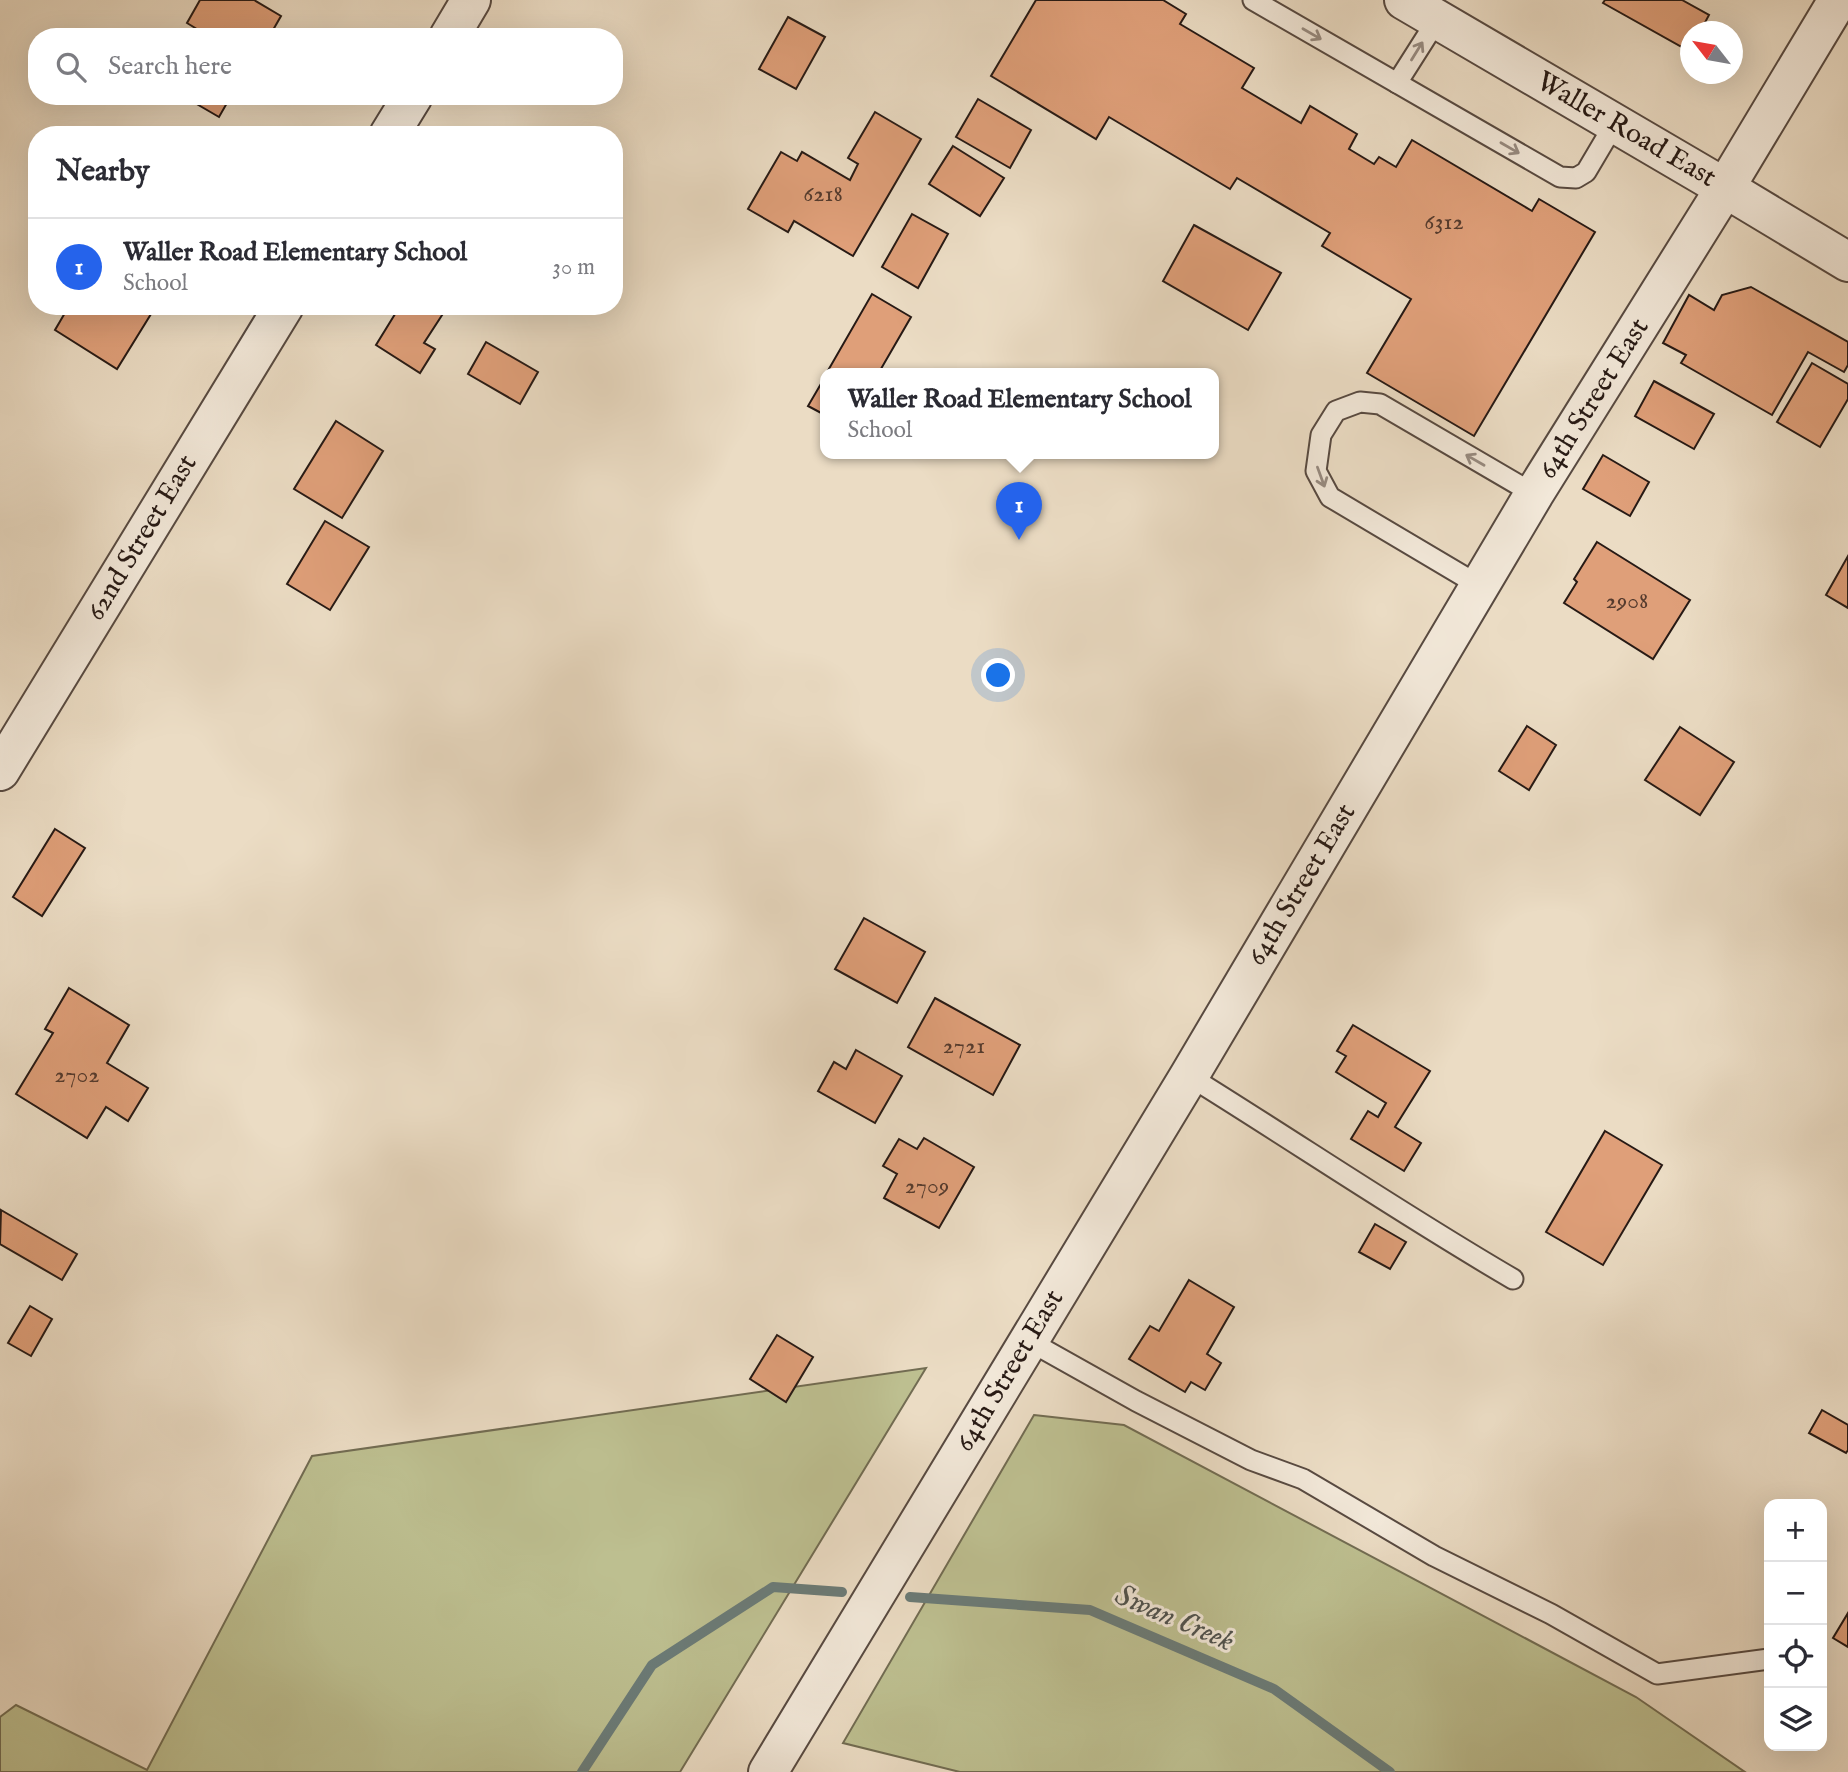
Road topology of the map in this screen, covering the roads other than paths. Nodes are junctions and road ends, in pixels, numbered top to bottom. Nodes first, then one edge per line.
1 (471, 0) edge
2 (1253, 0) edge
3 (1404, 0) edge
4 (1838, 0) edge
5 (1437, 20) junction
6 (454, 28) edge
7 (1397, 83) junction
8 (407, 105) edge
9 (1615, 123) junction
10 (394, 126) edge
11 (1725, 188) junction
12 (1848, 262) edge
13 (279, 315) edge
14 (1534, 494) junction
15 (1480, 586) junction
16 (0, 771) edge
17 (1189, 1076) junction
18 (1513, 1279) dead end
19 (1029, 1341) junction
20 (1764, 1660) edge
21 (768, 1772) edge

1 - 6 street
2 -> 7 lane
3 - 5 street, Waller Road East
4 - 11 street, 64th Street East
7 -> 5 lane
5 - 9 street, Waller Road East
7 -> 9 lane
8 - 10 street
9 - 11 street, Waller Road East
11 - 12 street, Waller Road East
11 - 14 street, 64th Street East
13 - 16 street, 62nd Street East
14 - 15 street, 64th Street East
14 -> 15 lane
15 - 17 street, 64th Street East
17 - 18 lane
17 - 19 street, 64th Street East
19 - 20 lane
19 - 21 street, 64th Street East

